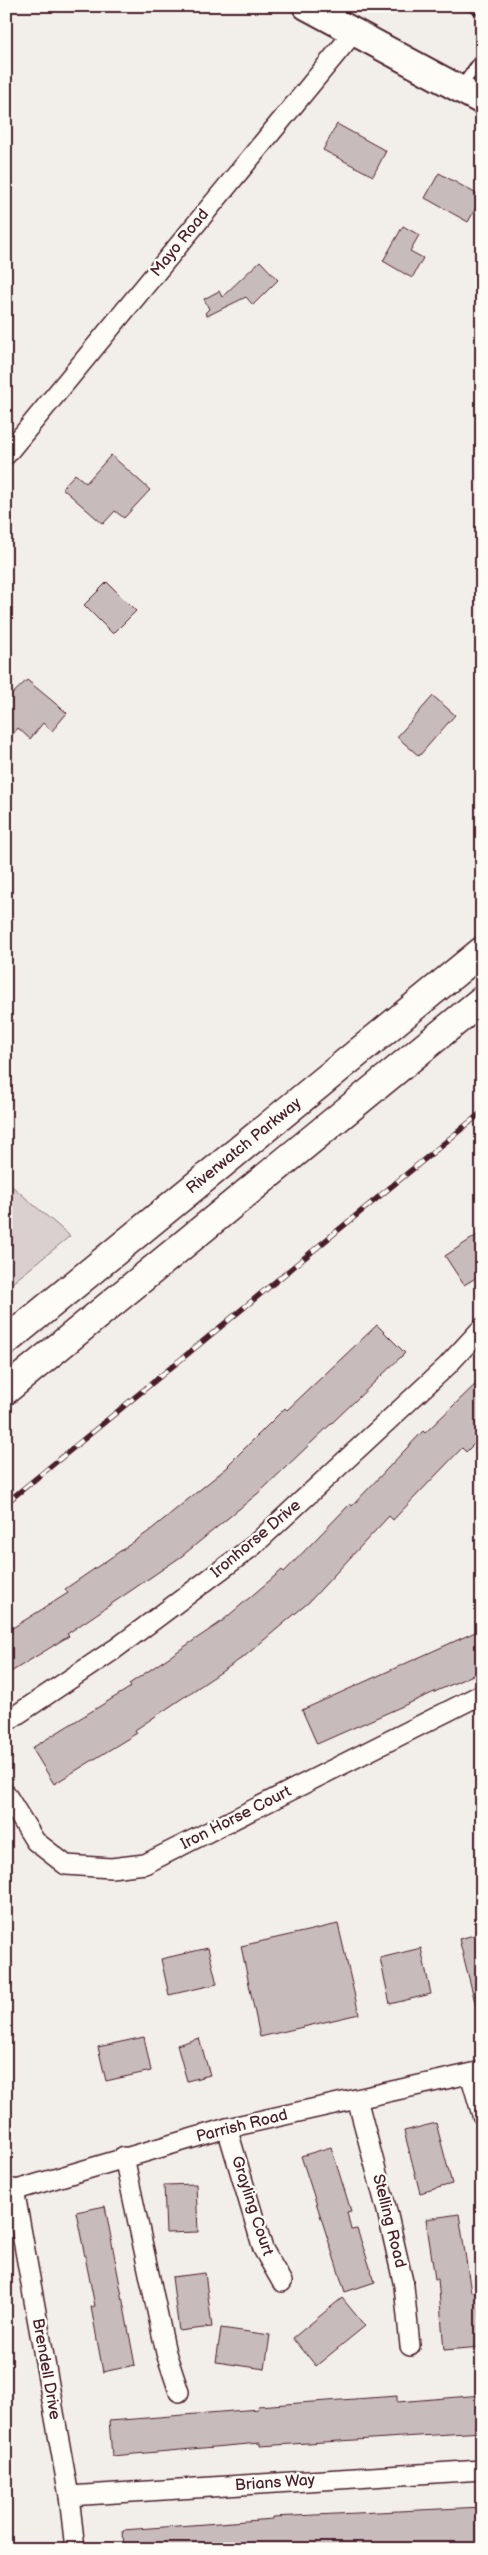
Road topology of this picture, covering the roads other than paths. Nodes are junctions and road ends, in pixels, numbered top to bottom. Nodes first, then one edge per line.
1 (306, 6) edge
2 (473, 6) edge
3 (482, 10) edge
4 (354, 32) junction
5 (482, 58) edge
6 (459, 89) junction
7 (482, 101) edge
8 (6, 455) edge
9 (482, 951) edge
10 (482, 1000) edge
11 (482, 1328) edge
12 (6, 1341) edge
13 (6, 1390) edge
14 (482, 1694) edge
15 (6, 1722) edge
16 (6, 1794) edge
17 (476, 2072) edge
18 (357, 2099) junction
19 (482, 2115) edge
20 (227, 2128) junction
21 (124, 2157) junction
22 (10, 2191) edge
23 (282, 2282) dead end
24 (410, 2346) dead end
25 (179, 2392) dead end
26 (482, 2470) edge
27 (69, 2496) junction
28 (75, 2549) edge

1 - 4 street
2 - 3 lane
4 - 6 street
4 - 8 street, Mayo Road
5 - 6 lane
6 - 7 street
9 - 12 main road, Riverwatch Parkway
10 - 13 main road
11 - 15 street, Ironhorse Drive
14 - 16 street, Iron Horse Court
17 - 18 street, Parrish Road
17 - 19 street
18 - 20 street, Parrish Road
18 - 24 street, Stelling Road
20 - 21 street, Parrish Road
20 - 23 street, Grayling Court
21 - 22 street, Parrish Road
21 - 25 street
22 - 27 street, Brendell Drive
26 - 27 street, Brians Way
27 - 28 street, Brendell Drive

